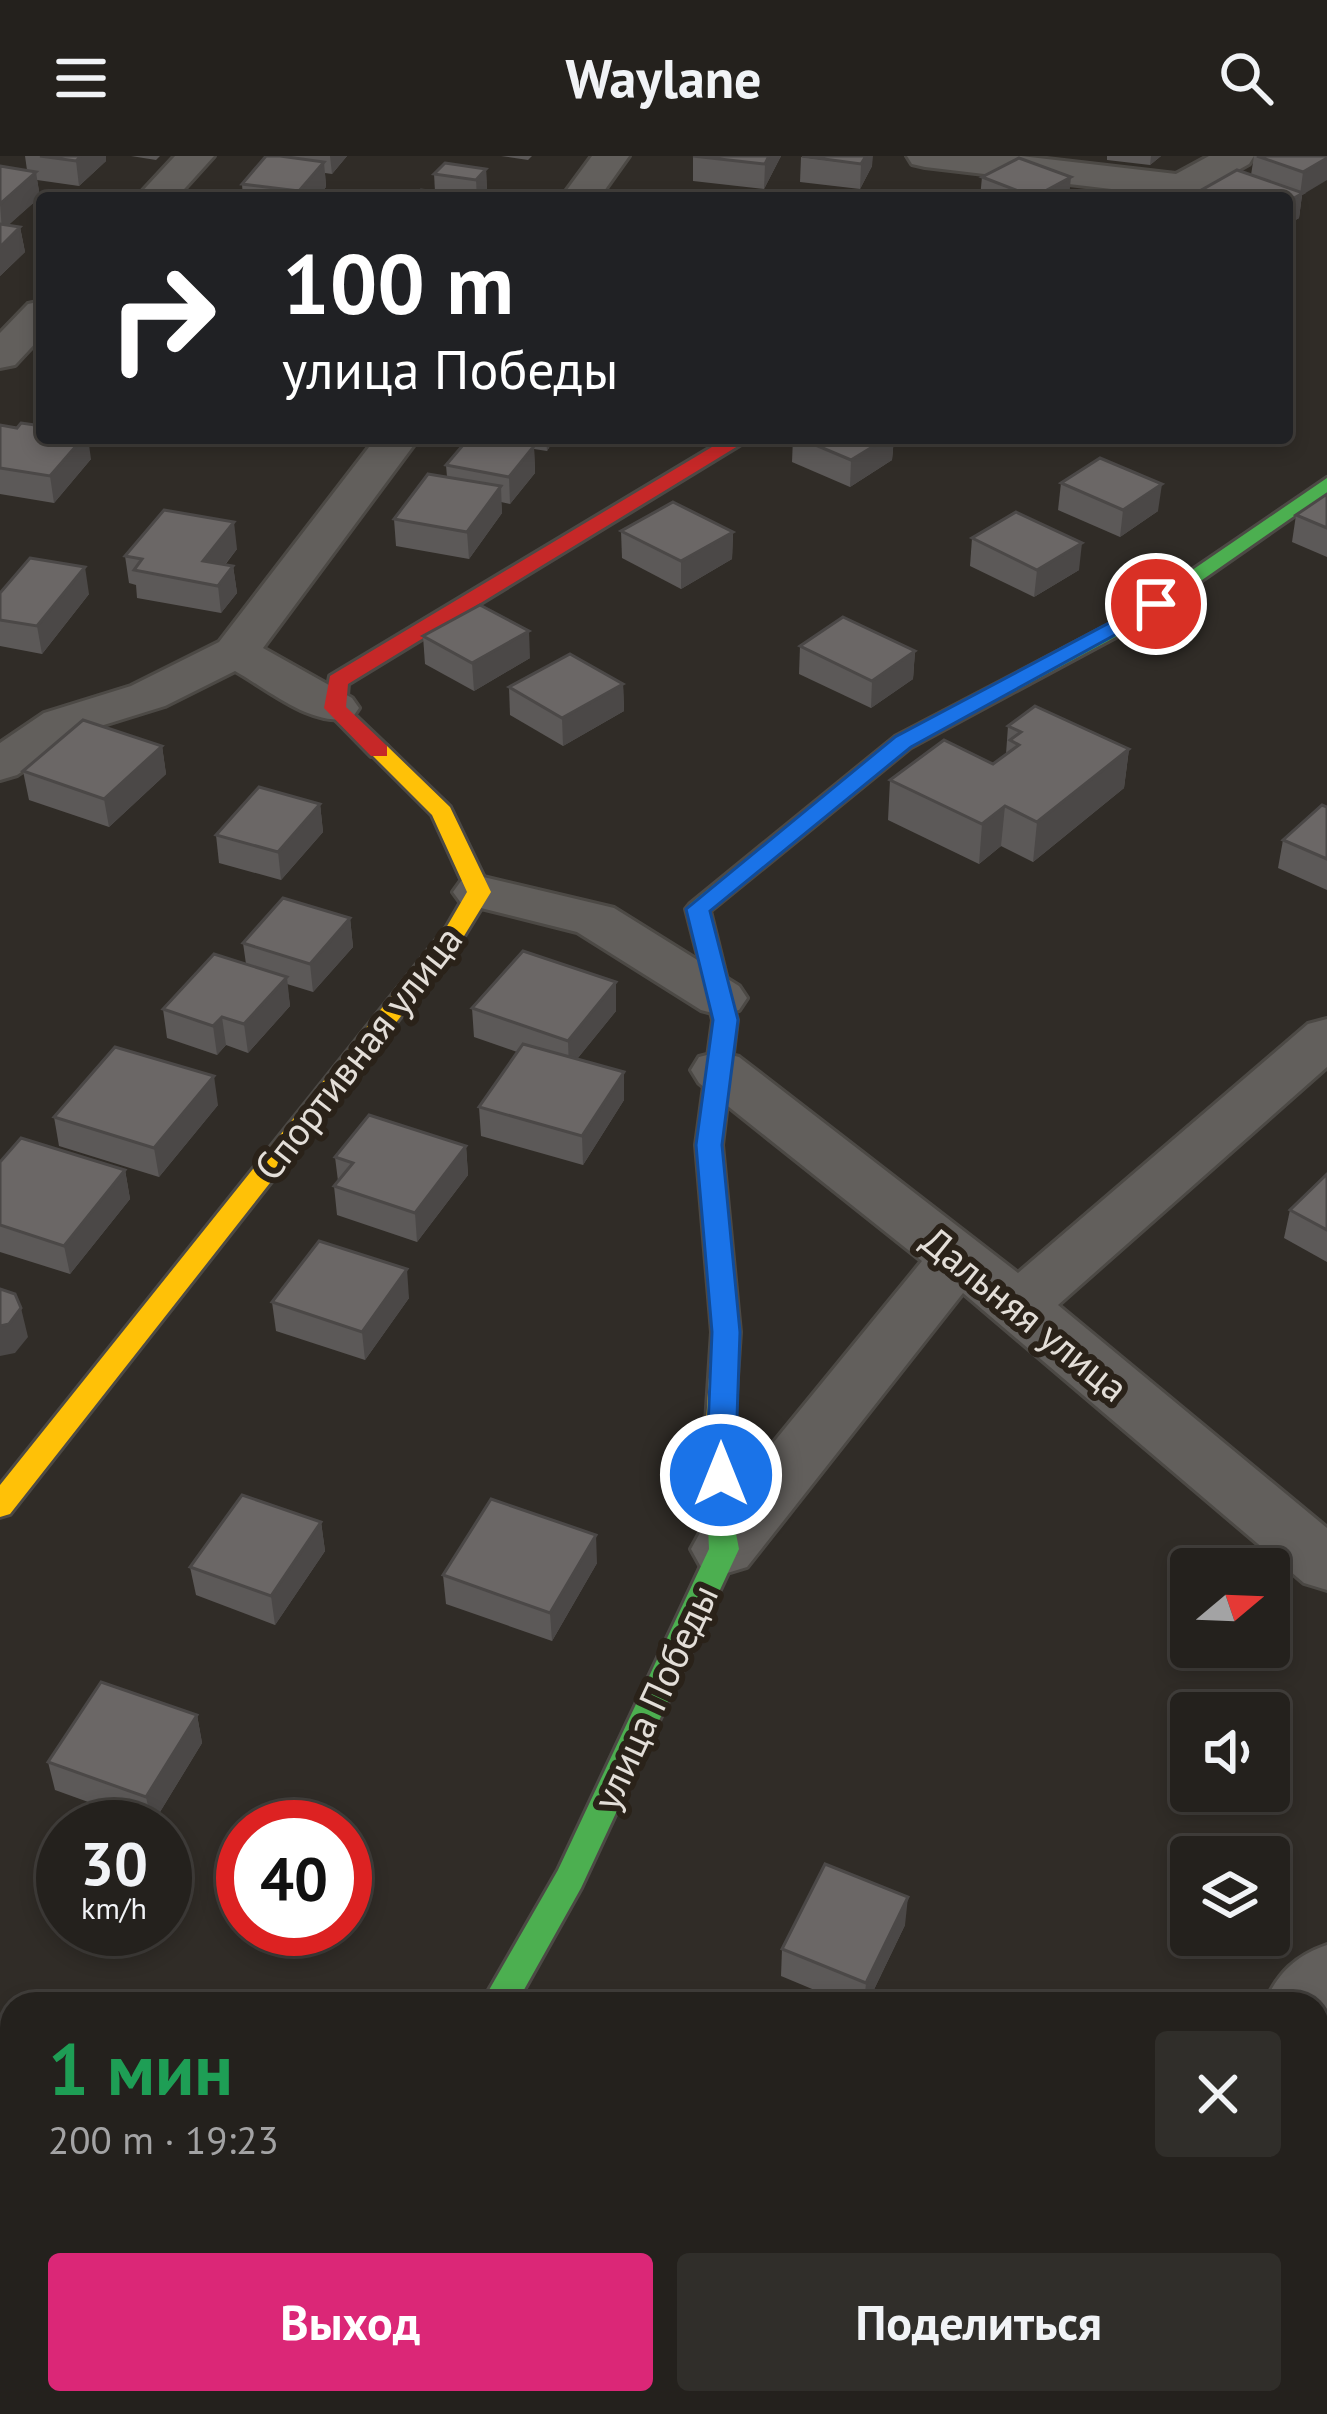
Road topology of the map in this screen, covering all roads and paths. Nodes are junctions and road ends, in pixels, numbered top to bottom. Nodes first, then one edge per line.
1 (196, 156) edge
2 (611, 156) edge
3 (926, 156) edge
4 (1236, 156) edge
5 (161, 192) edge
6 (584, 192) edge
7 (1171, 192) edge
8 (36, 319) edge
9 (0, 356) edge
10 (393, 444) edge
11 (731, 444) edge
12 (1327, 484) edge
13 (236, 652) junction
14 (334, 708) junction
15 (0, 765) edge
16 (479, 892) junction
17 (720, 998) junction
18 (1327, 1037) edge
19 (719, 1070) junction
20 (958, 1258) junction
21 (1019, 1306) junction
22 (0, 1506) edge
23 (724, 1549) junction
24 (1327, 1565) edge
25 (505, 1992) edge

1 - 5 street
2 - 6 street
3 - 7 street
4 - 7 street
8 - 9 street
10 - 13 street
11 - 14 street
12 - 17 street, улица Победы
13 - 14 street
13 - 15 street
14 - 16 street, Спортивная улица
16 - 17 street
16 - 22 street, Спортивная улица
17 - 19 street, улица Победы
18 - 21 street
19 - 20 street, Дальняя улица
19 - 23 street, улица Победы
20 - 21 street, Дальняя улица
20 - 23 street
21 - 24 street, Дальняя улица
23 - 25 street, улица Победы

